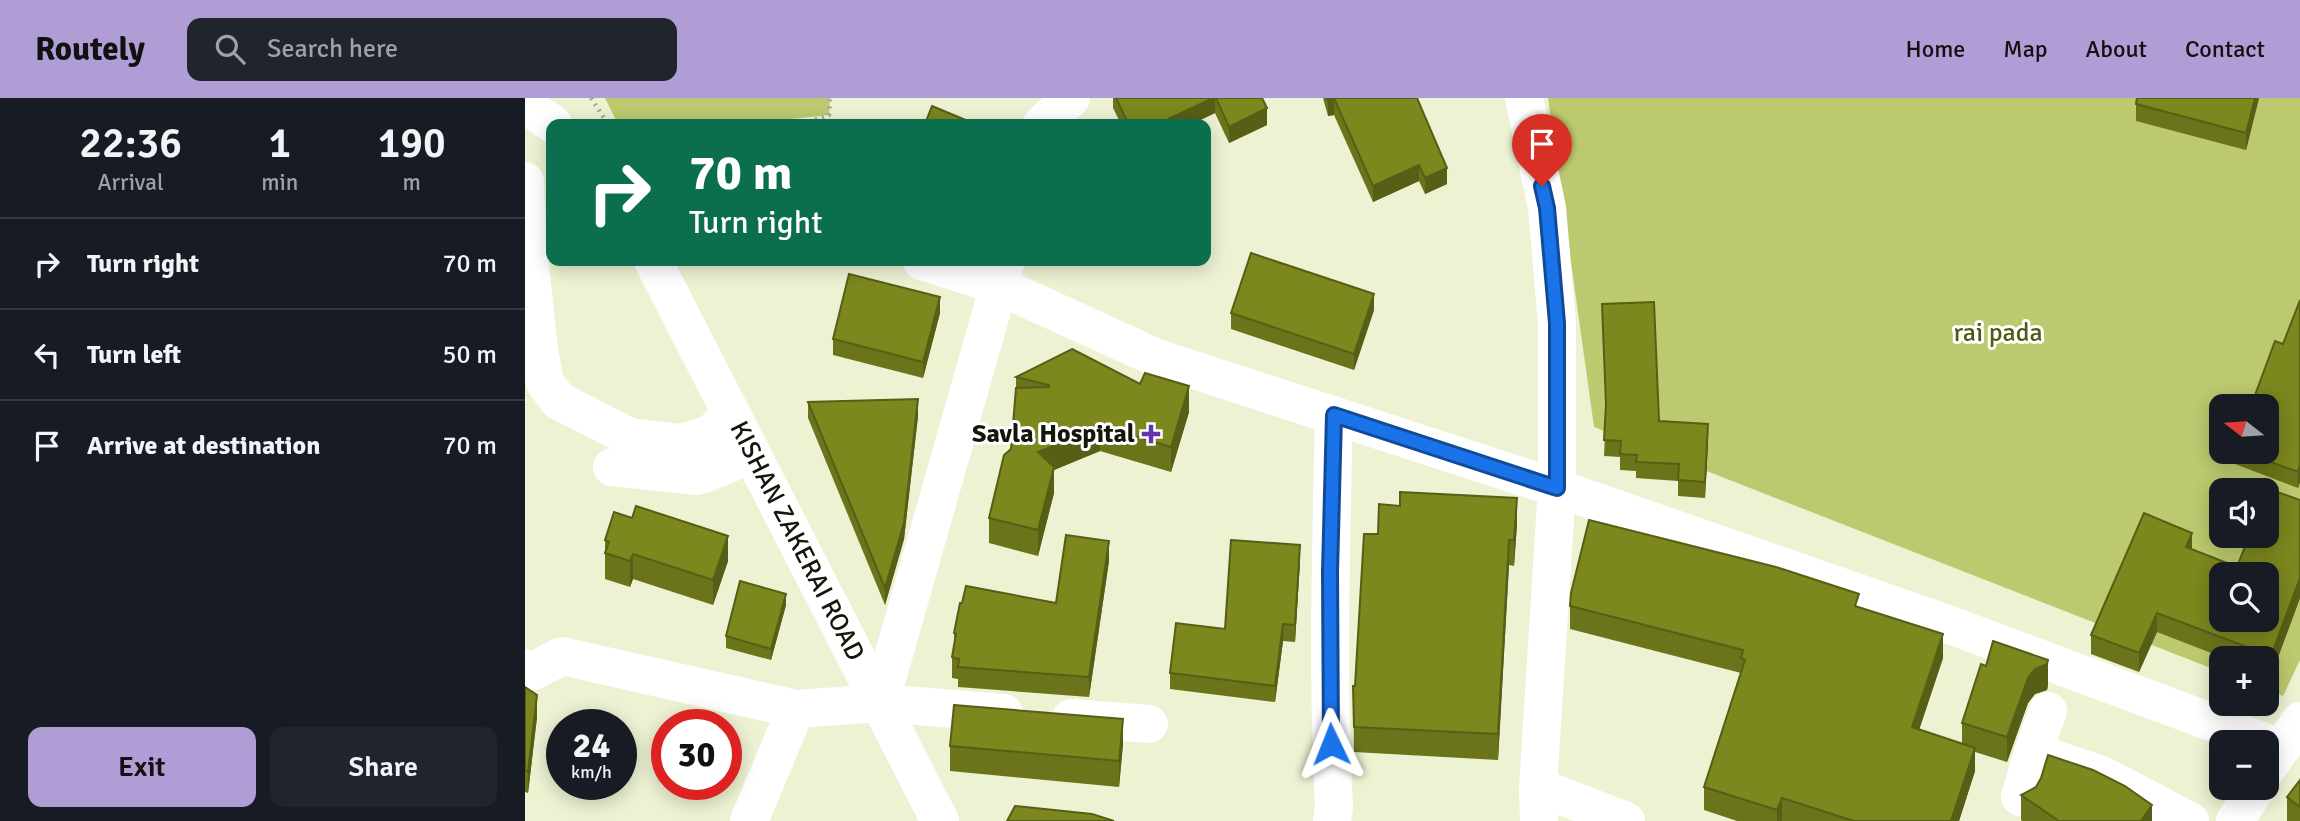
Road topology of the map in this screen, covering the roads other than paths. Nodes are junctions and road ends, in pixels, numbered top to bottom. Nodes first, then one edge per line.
1 (1071, 98) edge
2 (1524, 98) edge
3 (525, 105) edge
4 (546, 119) edge
5 (1048, 119) edge
6 (546, 166) edge
7 (525, 171) edge
8 (525, 181) edge
9 (656, 266) edge
10 (953, 266) edge
11 (1002, 274) edge
12 (731, 413) junction
13 (1334, 415) junction
14 (752, 454) junction
15 (612, 467) dead end
16 (1557, 488) junction
17 (525, 668) edge
18 (880, 703) junction
19 (796, 709) junction
20 (2048, 711) dead end
21 (1149, 724) dead end
22 (2235, 730) edge
23 (2033, 752) junction
24 (2020, 797) edge
25 (2248, 800) edge
26 (1539, 804) edge
27 (749, 821) edge
28 (940, 821) edge
29 (1332, 821) edge
30 (1626, 821) edge
31 (2190, 821) edge
32 (2235, 821) edge

1 - 5 street
2 - 16 street
3 - 4 street
6 - 7 street
8 - 12 street
9 - 12 street, KISHAN ZAKERAI ROAD
10 - 11 street
11 - 13 street
11 - 18 street
12 - 14 street, KISHAN ZAKERAI ROAD
13 - 16 street
13 - 29 street
14 - 15 street
14 - 18 street, KISHAN ZAKERAI ROAD
16 - 22 street
16 - 26 street
17 - 19 street
18 - 19 street
18 - 21 street
18 - 28 street, KISHAN ZAKERAI ROAD
19 - 27 street
20 - 23 street
23 - 24 street
23 - 31 street
25 - 32 street
26 - 30 street

